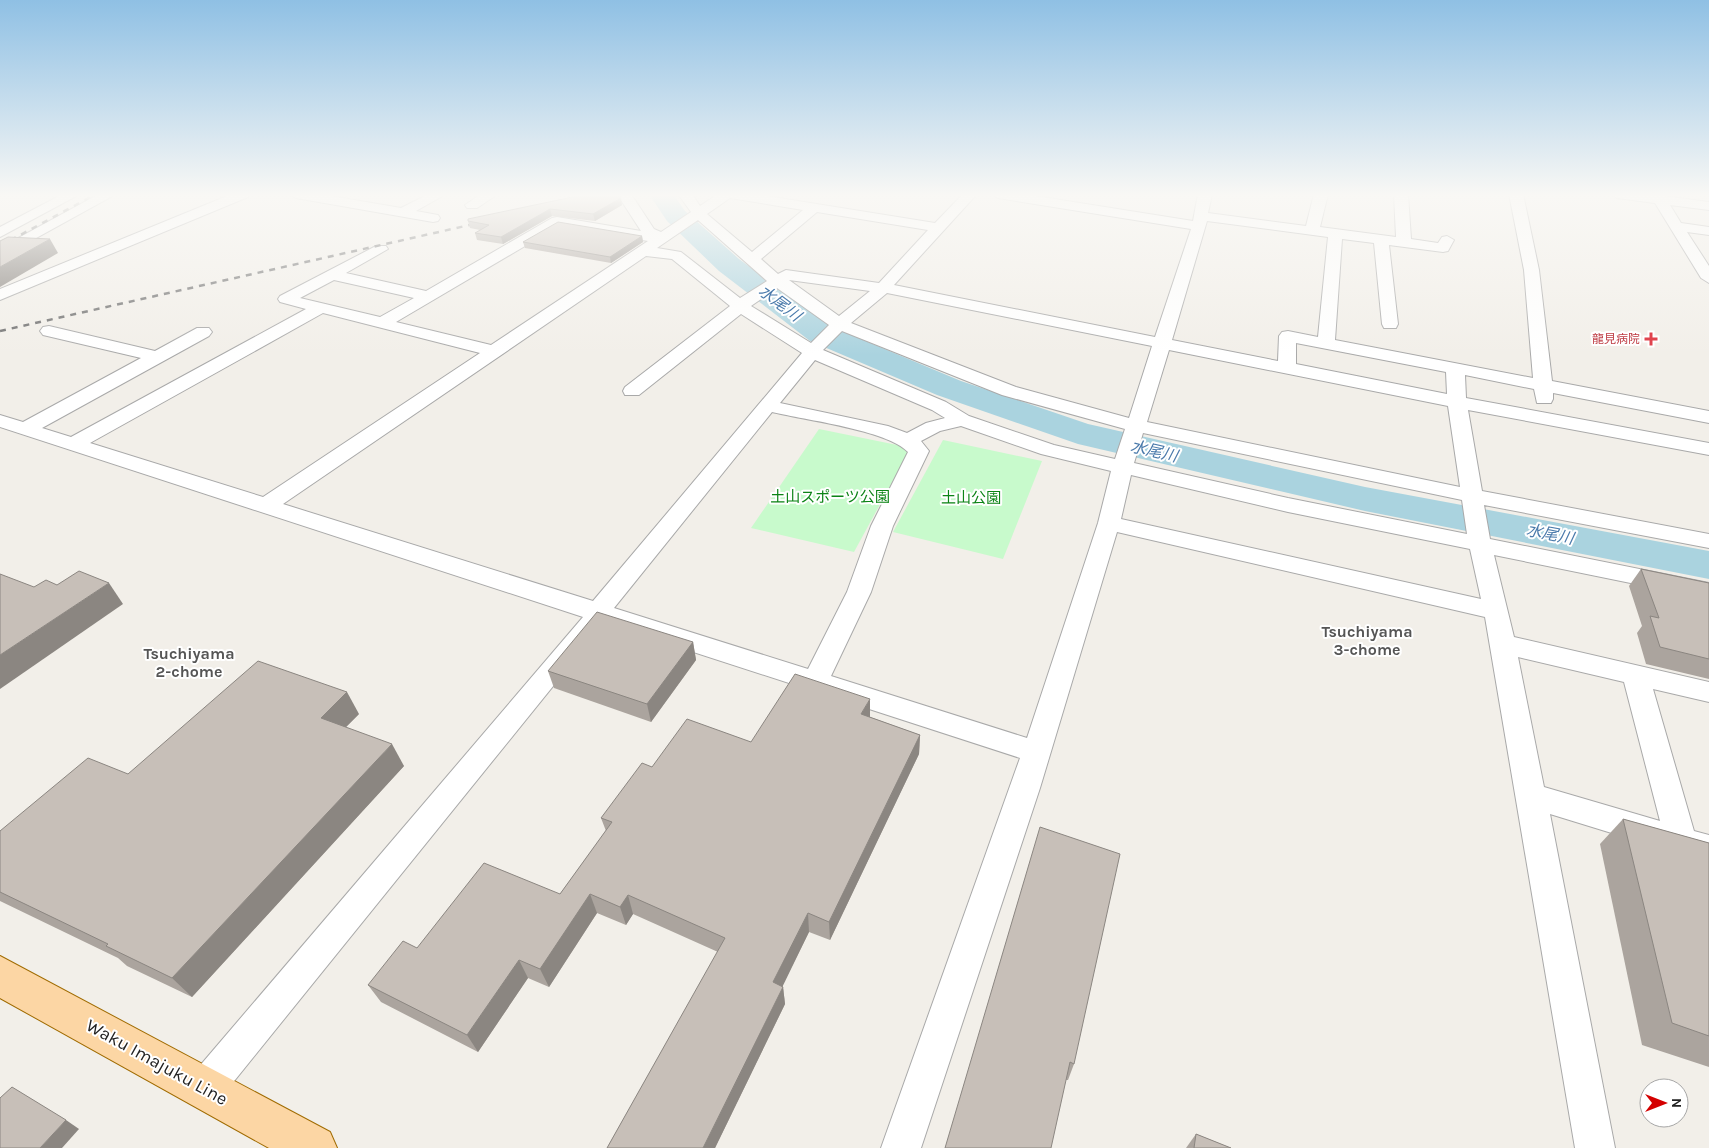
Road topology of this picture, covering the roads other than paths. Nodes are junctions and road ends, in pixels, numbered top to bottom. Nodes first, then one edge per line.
1 (12, 248) edge
2 (114, 248) edge
3 (512, 248) edge
4 (650, 248) edge
5 (739, 248) edge
6 (768, 248) edge
7 (921, 248) edge
8 (1192, 248) edge
9 (1334, 248) edge
10 (1382, 248) edge
11 (1527, 248) edge
12 (1691, 248) edge
13 (381, 249) dead end
14 (645, 251) junction
15 (0, 254) edge
16 (752, 259) junction
17 (332, 275) junction
18 (1709, 278) edge
19 (776, 280) junction
20 (881, 290) junction
21 (0, 295) edge
22 (429, 296) junction
23 (740, 306) junction
24 (322, 307) junction
25 (382, 323) junction
26 (840, 324) junction
27 (1390, 324) dead end
28 (49, 331) dead end
29 (203, 332) dead end
30 (1326, 342) junction
31 (1164, 343) junction
32 (494, 351) junction
33 (812, 352) junction
34 (158, 357) junction
35 (1287, 367) junction
36 (1455, 367) junction
37 (1543, 384) junction
38 (632, 391) dead end
39 (1457, 402) junction
40 (769, 406) junction
41 (1709, 417) edge
42 (1546, 418) junction
43 (962, 420) junction
44 (0, 421) edge
45 (1136, 426) junction
46 (25, 429) junction
47 (908, 440) junction
48 (71, 445) junction
49 (1709, 449) edge
50 (1123, 466) junction
51 (1474, 496) junction
52 (265, 506) junction
53 (1109, 523) junction
54 (1709, 542) edge
55 (1480, 545) junction
56 (1709, 591) edge
57 (1496, 611) junction
58 (598, 612) junction
59 (1502, 644) junction
60 (1635, 674) junction
61 (815, 682) junction
62 (1709, 692) edge
63 (1036, 752) junction
64 (1531, 796) junction
65 (1695, 845) edge
66 (0, 976) edge
67 (206, 1088) junction
68 (314, 1148) edge
69 (901, 1148) edge
70 (1595, 1148) edge

1 - 15 street
2 - 21 street
3 - 22 street
4 - 14 street
5 - 16 street
6 - 16 street
7 - 20 street
8 - 31 street
9 - 30 street
10 - 27 street
11 - 37 street
12 - 18 street
13 - 17 street
14 - 23 street
14 - 32 street
16 - 19 street
17 - 22 street
17 - 24 street
19 - 20 street
19 - 23 street
19 - 26 street
20 - 26 street
20 - 31 street
22 - 25 street
23 - 33 street
23 - 38 street
24 - 25 street
24 - 48 street
25 - 32 street
26 - 33 street
26 - 45 street
28 - 34 street
29 - 34 street
30 - 35 street
30 - 36 street
31 - 35 street
31 - 45 street
32 - 52 street
33 - 40 street
33 - 43 street
34 - 46 street
35 - 39 street
36 - 37 street
36 - 39 street
37 - 41 street
37 - 42 street
39 - 42 street
39 - 51 street
40 - 47 street
40 - 58 street
42 - 49 street
43 - 47 street
43 - 50 street
44 - 46 street
45 - 50 street
45 - 51 street
46 - 48 street
47 - 61 street
48 - 52 street
50 - 53 street
50 - 55 street
51 - 54 street
51 - 55 street
52 - 58 street
53 - 57 street
53 - 63 street
55 - 56 street
55 - 57 street
57 - 59 street
58 - 61 street
58 - 67 street
59 - 60 street
59 - 64 street
60 - 62 street
60 - 65 street
61 - 63 street
63 - 69 street
64 - 65 street
64 - 70 street
66 - 67 main road, Waku Imajuku Line
67 - 68 main road, Waku Imajuku Line

